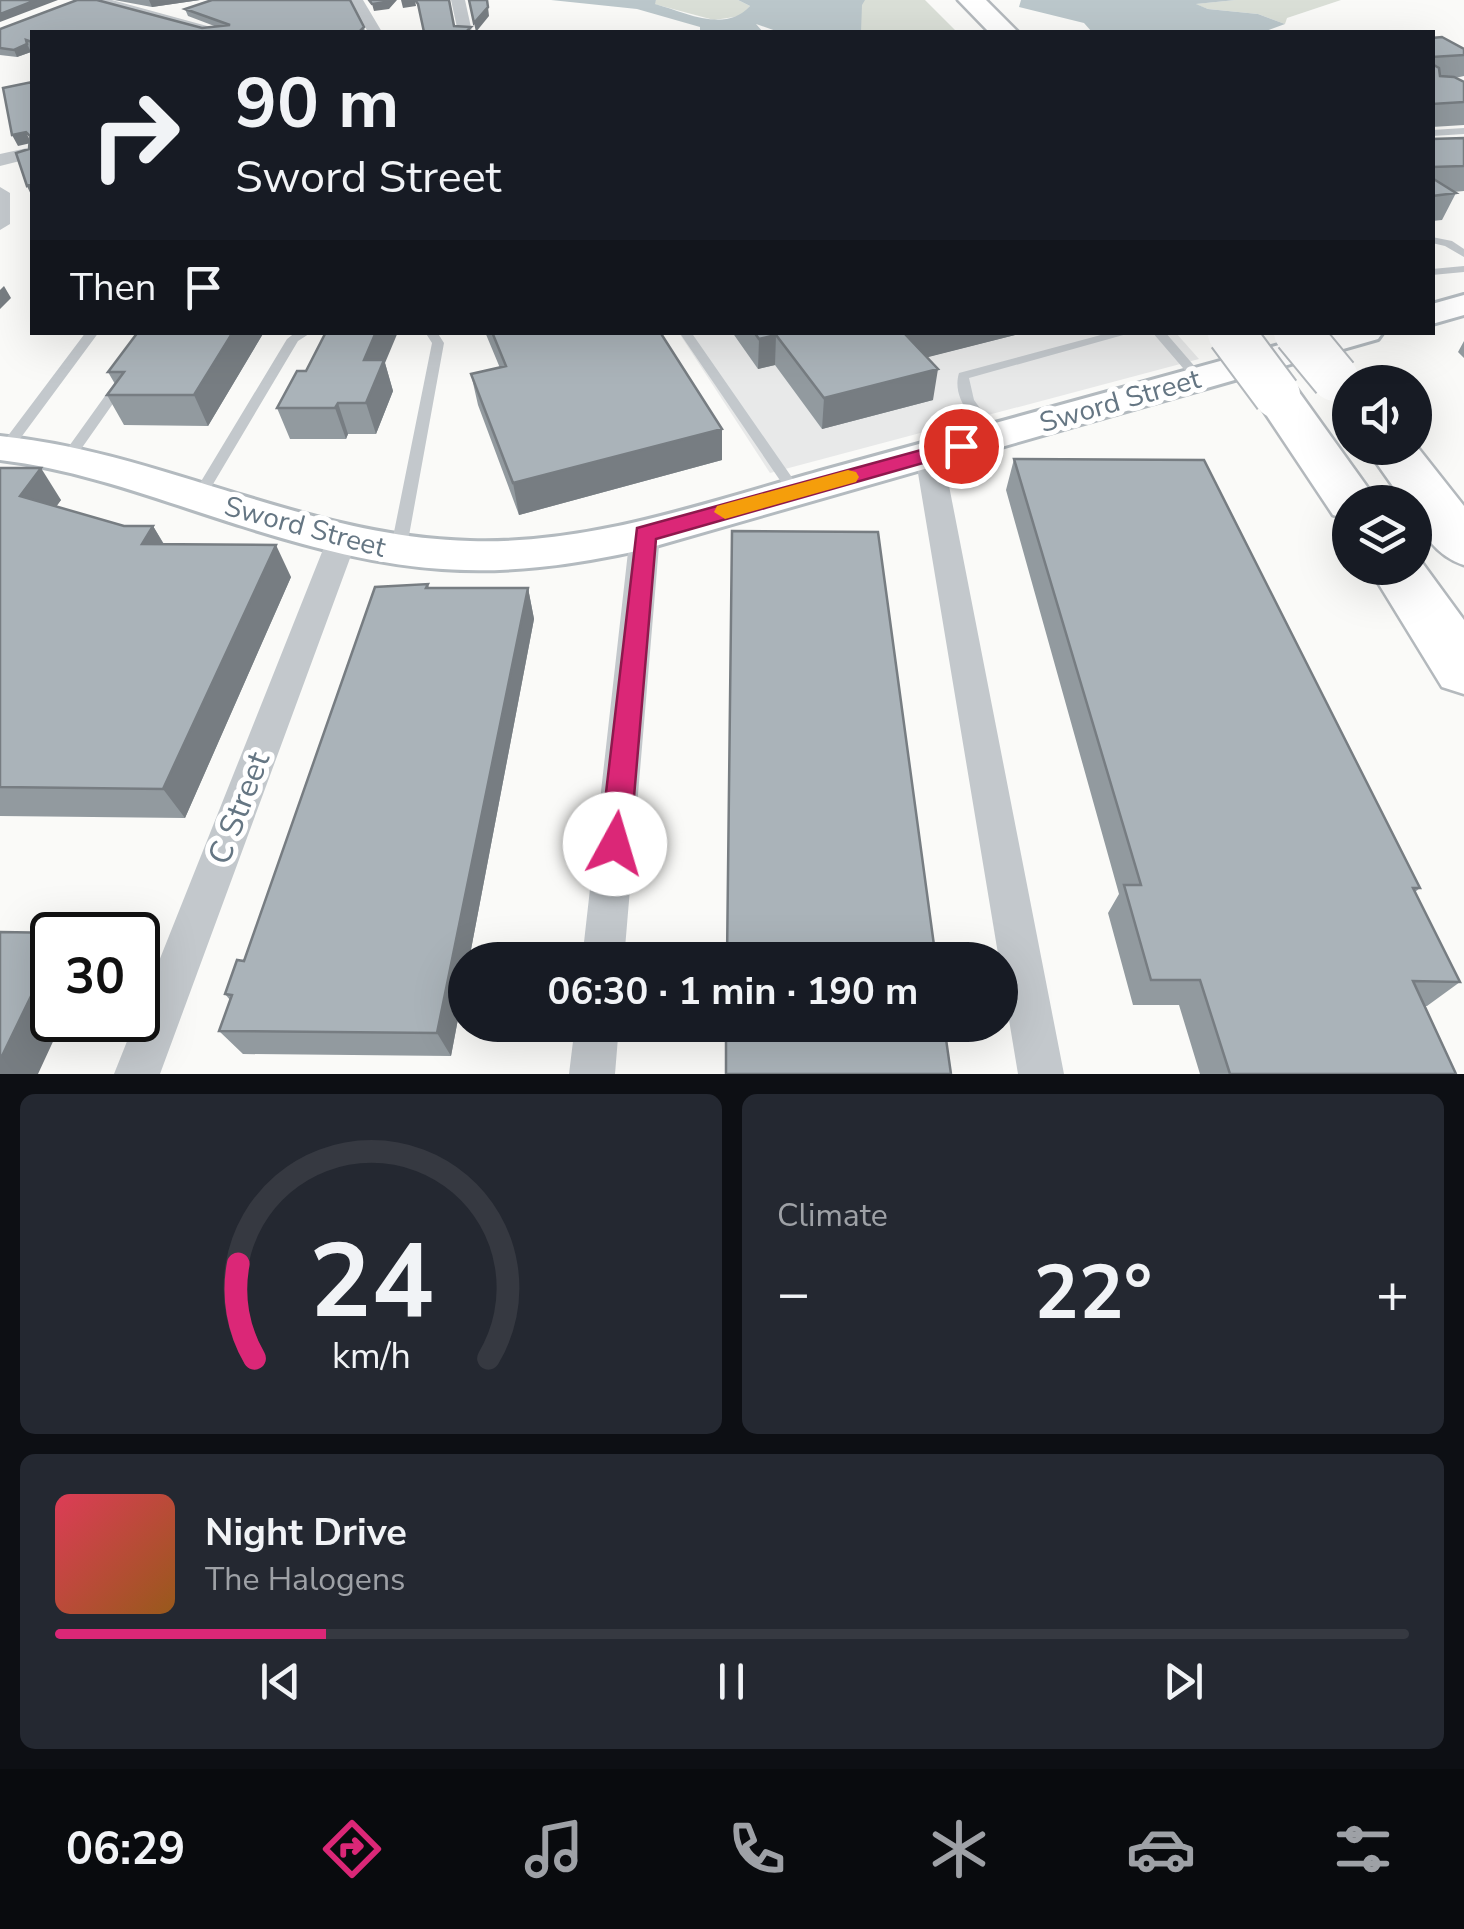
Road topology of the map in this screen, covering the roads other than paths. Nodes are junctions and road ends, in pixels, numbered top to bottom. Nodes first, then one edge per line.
1 (95, 0) edge
2 (356, 0) edge
3 (458, 0) edge
4 (971, 0) edge
5 (192, 6) edge
6 (155, 18) junction
7 (192, 30) edge
8 (374, 30) edge
9 (465, 30) edge
10 (1002, 30) edge
11 (1464, 131) edge
12 (1435, 133) edge
13 (30, 153) edge
14 (0, 160) edge
15 (0, 193) edge
16 (0, 224) edge
17 (1435, 241) edge
18 (1464, 254) edge
19 (1464, 268) edge
20 (1435, 272) edge
21 (1464, 305) edge
22 (1435, 313) edge
23 (91, 335) edge
24 (301, 335) edge
25 (433, 335) edge
26 (687, 335) edge
27 (1117, 335) edge
28 (1161, 335) edge
29 (1232, 335) edge
30 (1300, 335) edge
31 (1355, 335) edge
32 (1332, 374) edge
33 (1199, 379) junction
34 (124, 380) edge
35 (994, 436) junction
36 (3, 448) edge
37 (929, 455) junction
38 (67, 459) junction
39 (1404, 465) edge
40 (1340, 485) edge
41 (795, 492) junction
42 (198, 498) junction
43 (645, 534) junction
44 (341, 542) junction
45 (1464, 545) edge
46 (398, 552) junction
47 (1408, 585) edge
48 (1464, 669) edge
49 (606, 942) edge
50 (595, 1042) edge
51 (137, 1074) edge
52 (592, 1074) edge
53 (1041, 1074) edge

1 - 6 street
2 - 8 street
3 - 9 street
4 - 10 highway
5 - 6 street
6 - 7 street
11 - 12 lane
13 - 14 street
15 - 16 street
17 - 18 lane
19 - 20 lane
21 - 22 street
23 - 36 lane
24 - 42 lane
25 - 46 lane
26 - 41 lane
27 - 35 lane
28 - 33 lane
29 - 40 highway, bridge
30 - 32 highway, bridge
31 - 33 street, Sword Street
33 - 35 street, Sword Street
34 - 38 lane
35 - 37 street, Sword Street
36 - 38 street, Sword Street
37 - 41 street, Sword Street
37 - 53 street
38 - 42 street, Sword Street
39 - 45 highway
41 - 43 street, Sword Street
42 - 44 street, Sword Street
43 - 46 street, Sword Street
43 - 49 street
44 - 46 street, Sword Street
44 - 51 street, C Street
47 - 48 highway
50 - 52 street

